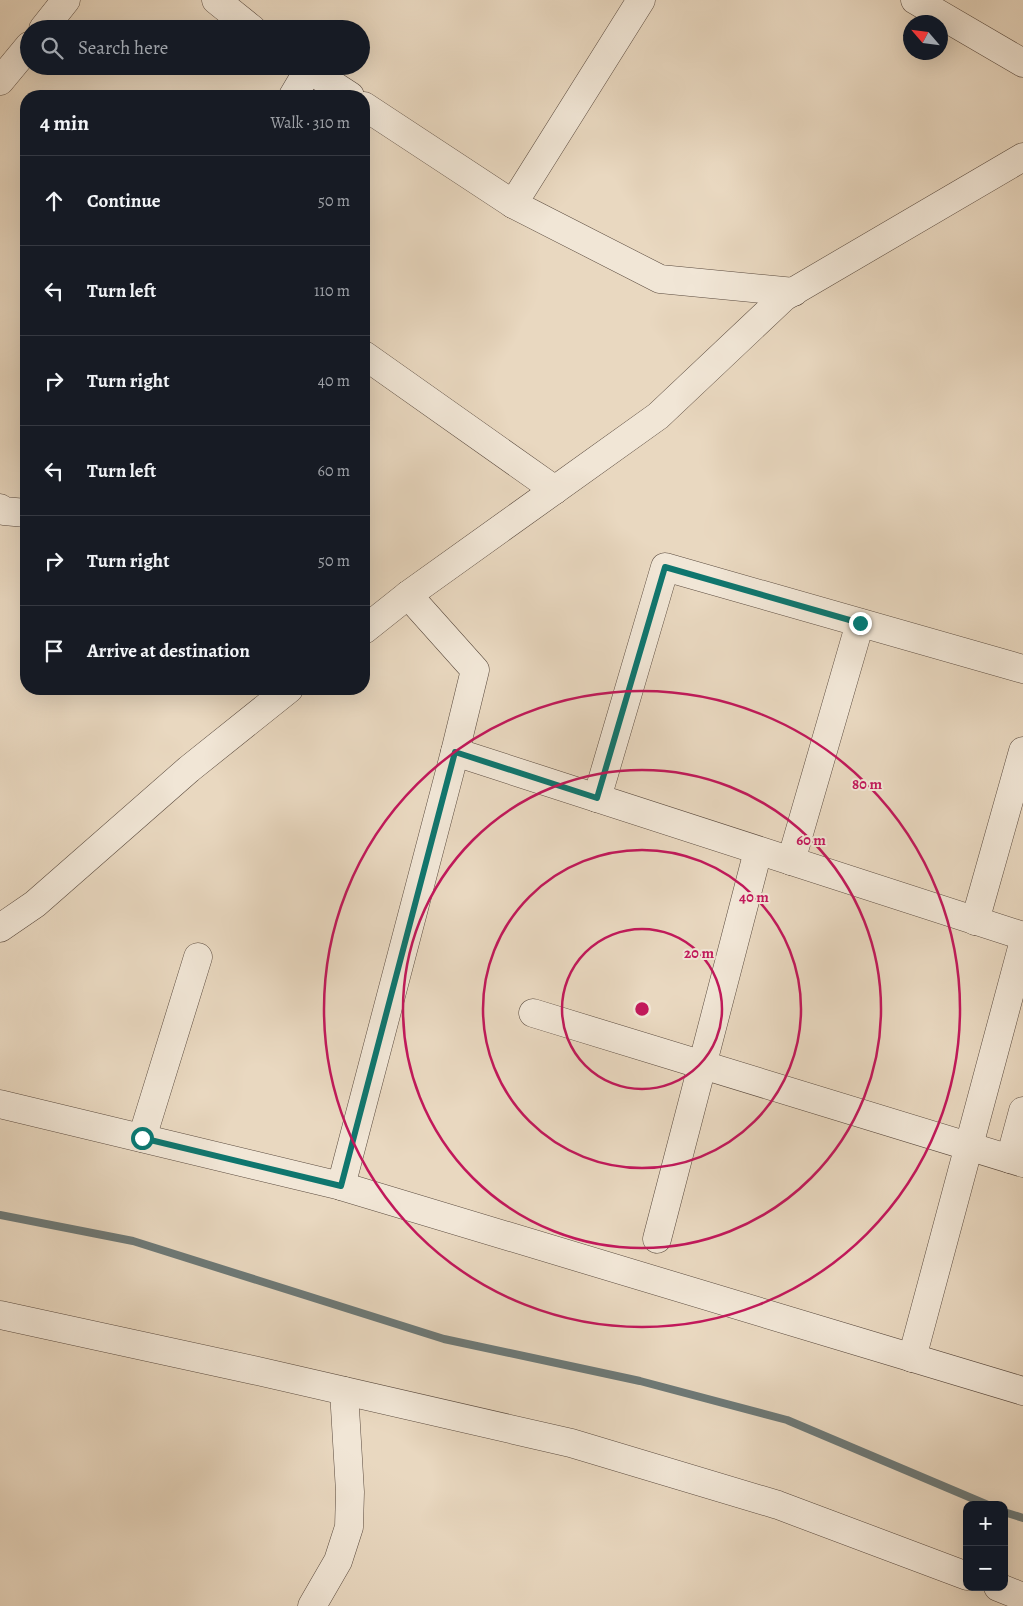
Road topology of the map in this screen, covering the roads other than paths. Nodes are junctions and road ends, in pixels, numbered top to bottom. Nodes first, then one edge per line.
1 (66, 0) edge
2 (216, 0) edge
3 (641, 0) edge
4 (915, 0) edge
5 (50, 20) edge
6 (241, 20) edge
7 (20, 57) edge
8 (1023, 63) edge
9 (303, 75) edge
10 (317, 75) edge
11 (0, 81) edge
12 (296, 90) edge
13 (341, 90) edge
14 (370, 110) edge
15 (1021, 160) edge
16 (513, 204) junction
17 (794, 292) junction
18 (370, 359) edge
19 (555, 490) junction
20 (0, 508) edge
21 (20, 512) edge
22 (408, 595) junction
23 (860, 623) junction
24 (370, 625) edge
25 (1023, 669) edge
26 (282, 695) edge
27 (1023, 751) edge
28 (455, 752) junction
29 (597, 798) junction
30 (758, 851) junction
31 (791, 861) junction
32 (975, 921) junction
33 (0, 928) edge
34 (1023, 936) edge
35 (1023, 944) edge
36 (198, 957) dead end
37 (533, 1013) dead end
38 (702, 1065) junction
39 (0, 1104) edge
40 (1023, 1111) edge
41 (142, 1138) junction
42 (969, 1146) junction
43 (1016, 1161) edge
44 (341, 1186) junction
45 (657, 1240) dead end
46 (0, 1315) edge
47 (912, 1358) junction
48 (344, 1391) junction
49 (1023, 1391) edge
50 (963, 1574) edge
51 (1008, 1591) edge
52 (1023, 1597) edge
53 (312, 1606) edge

1 - 5 street
2 - 6 street
3 - 16 street
4 - 8 street
7 - 11 street
9 - 12 street
10 - 13 street
14 - 16 street
15 - 17 street
16 - 17 street
17 - 19 street
18 - 19 street
19 - 22 street
20 - 21 street
22 - 24 street
22 - 28 street
23 - 25 street
23 - 29 street
23 - 31 street
26 - 33 street
27 - 32 street
28 - 29 street
28 - 44 street
29 - 30 street
30 - 31 street
30 - 38 street
31 - 32 street
32 - 34 street
35 - 42 street
36 - 41 street
37 - 38 street
38 - 42 street
38 - 45 street
39 - 41 street
40 - 43 street
41 - 44 street
42 - 43 street
42 - 47 street
44 - 47 street
46 - 48 street
47 - 49 street
48 - 50 street
48 - 53 street
51 - 52 street

